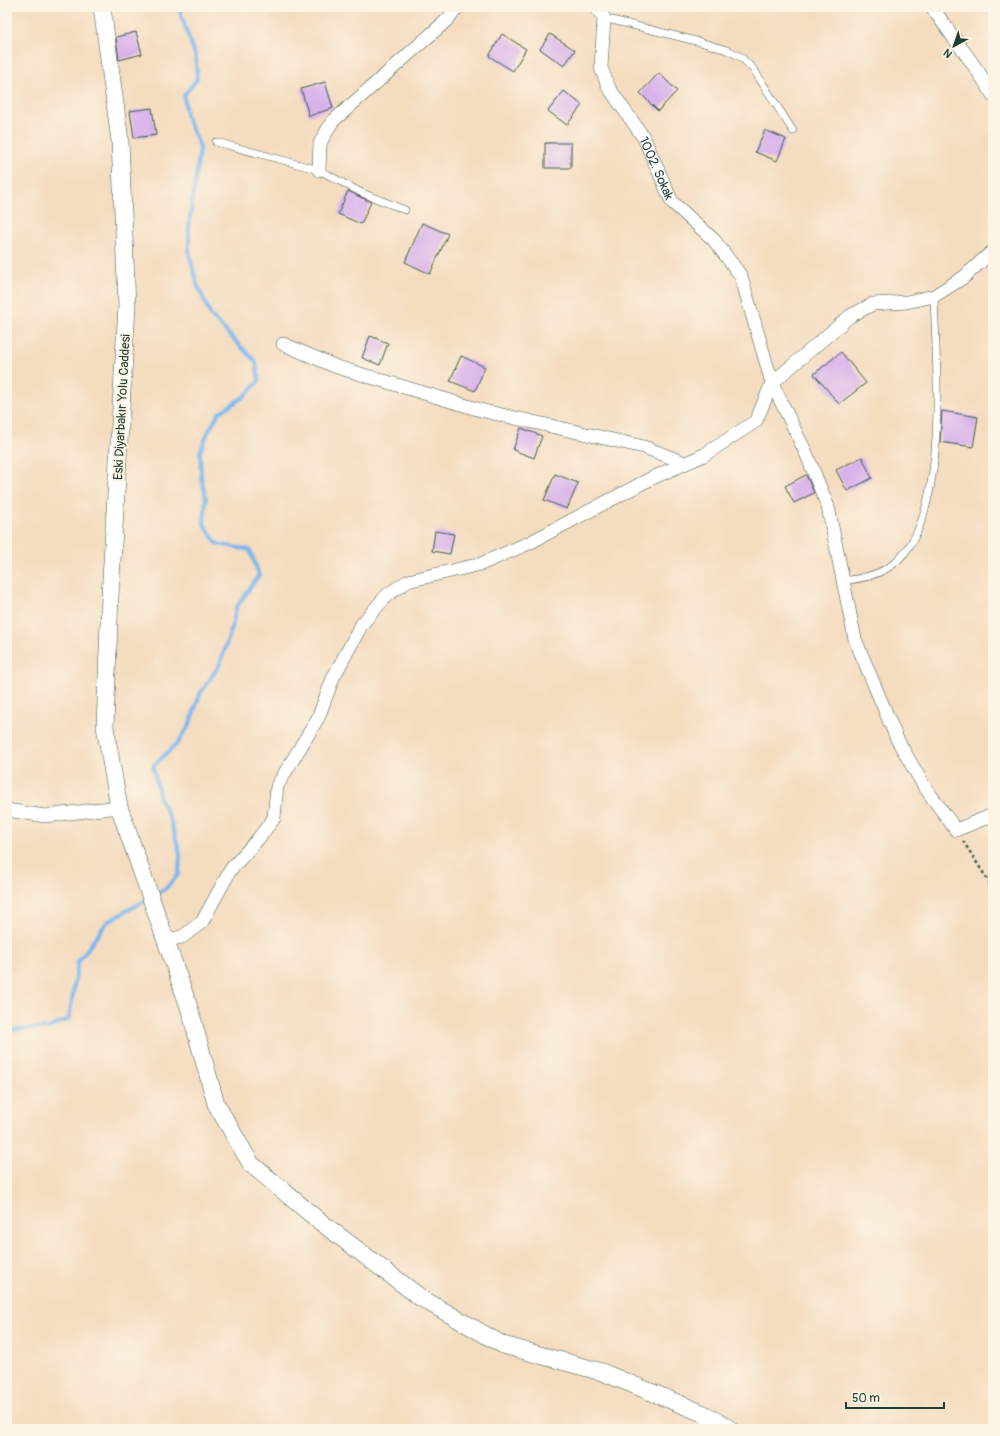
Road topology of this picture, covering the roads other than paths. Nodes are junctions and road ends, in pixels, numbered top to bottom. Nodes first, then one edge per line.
1 (102, 7) edge
2 (458, 7) edge
3 (932, 7) edge
4 (600, 12) edge
5 (993, 95) edge
6 (793, 131) dead end
7 (216, 142) dead end
8 (319, 170) junction
9 (405, 210) dead end
10 (993, 252) edge
11 (934, 296) junction
12 (283, 344) dead end
13 (772, 382) junction
14 (685, 463) junction
15 (842, 581) junction
16 (119, 808) junction
17 (7, 810) edge
18 (993, 815) edge
19 (166, 940) junction
20 (730, 1429) edge

1 - 16 street, Eski Diyarbakır Yolu Caddesi
2 - 8 street
3 - 5 street
4 - 6 lane
4 - 13 street, 1002. Sokak
7 - 8 lane
8 - 9 lane
10 - 11 street
11 - 13 street
11 - 15 lane
12 - 14 street
13 - 14 street
13 - 15 street, 1002. Sokak
14 - 19 street
15 - 18 street, 1002. Sokak
16 - 17 street
16 - 19 street, Eski Diyarbakır Yolu Caddesi
19 - 20 street, Eski Diyarbakır Yolu Caddesi

